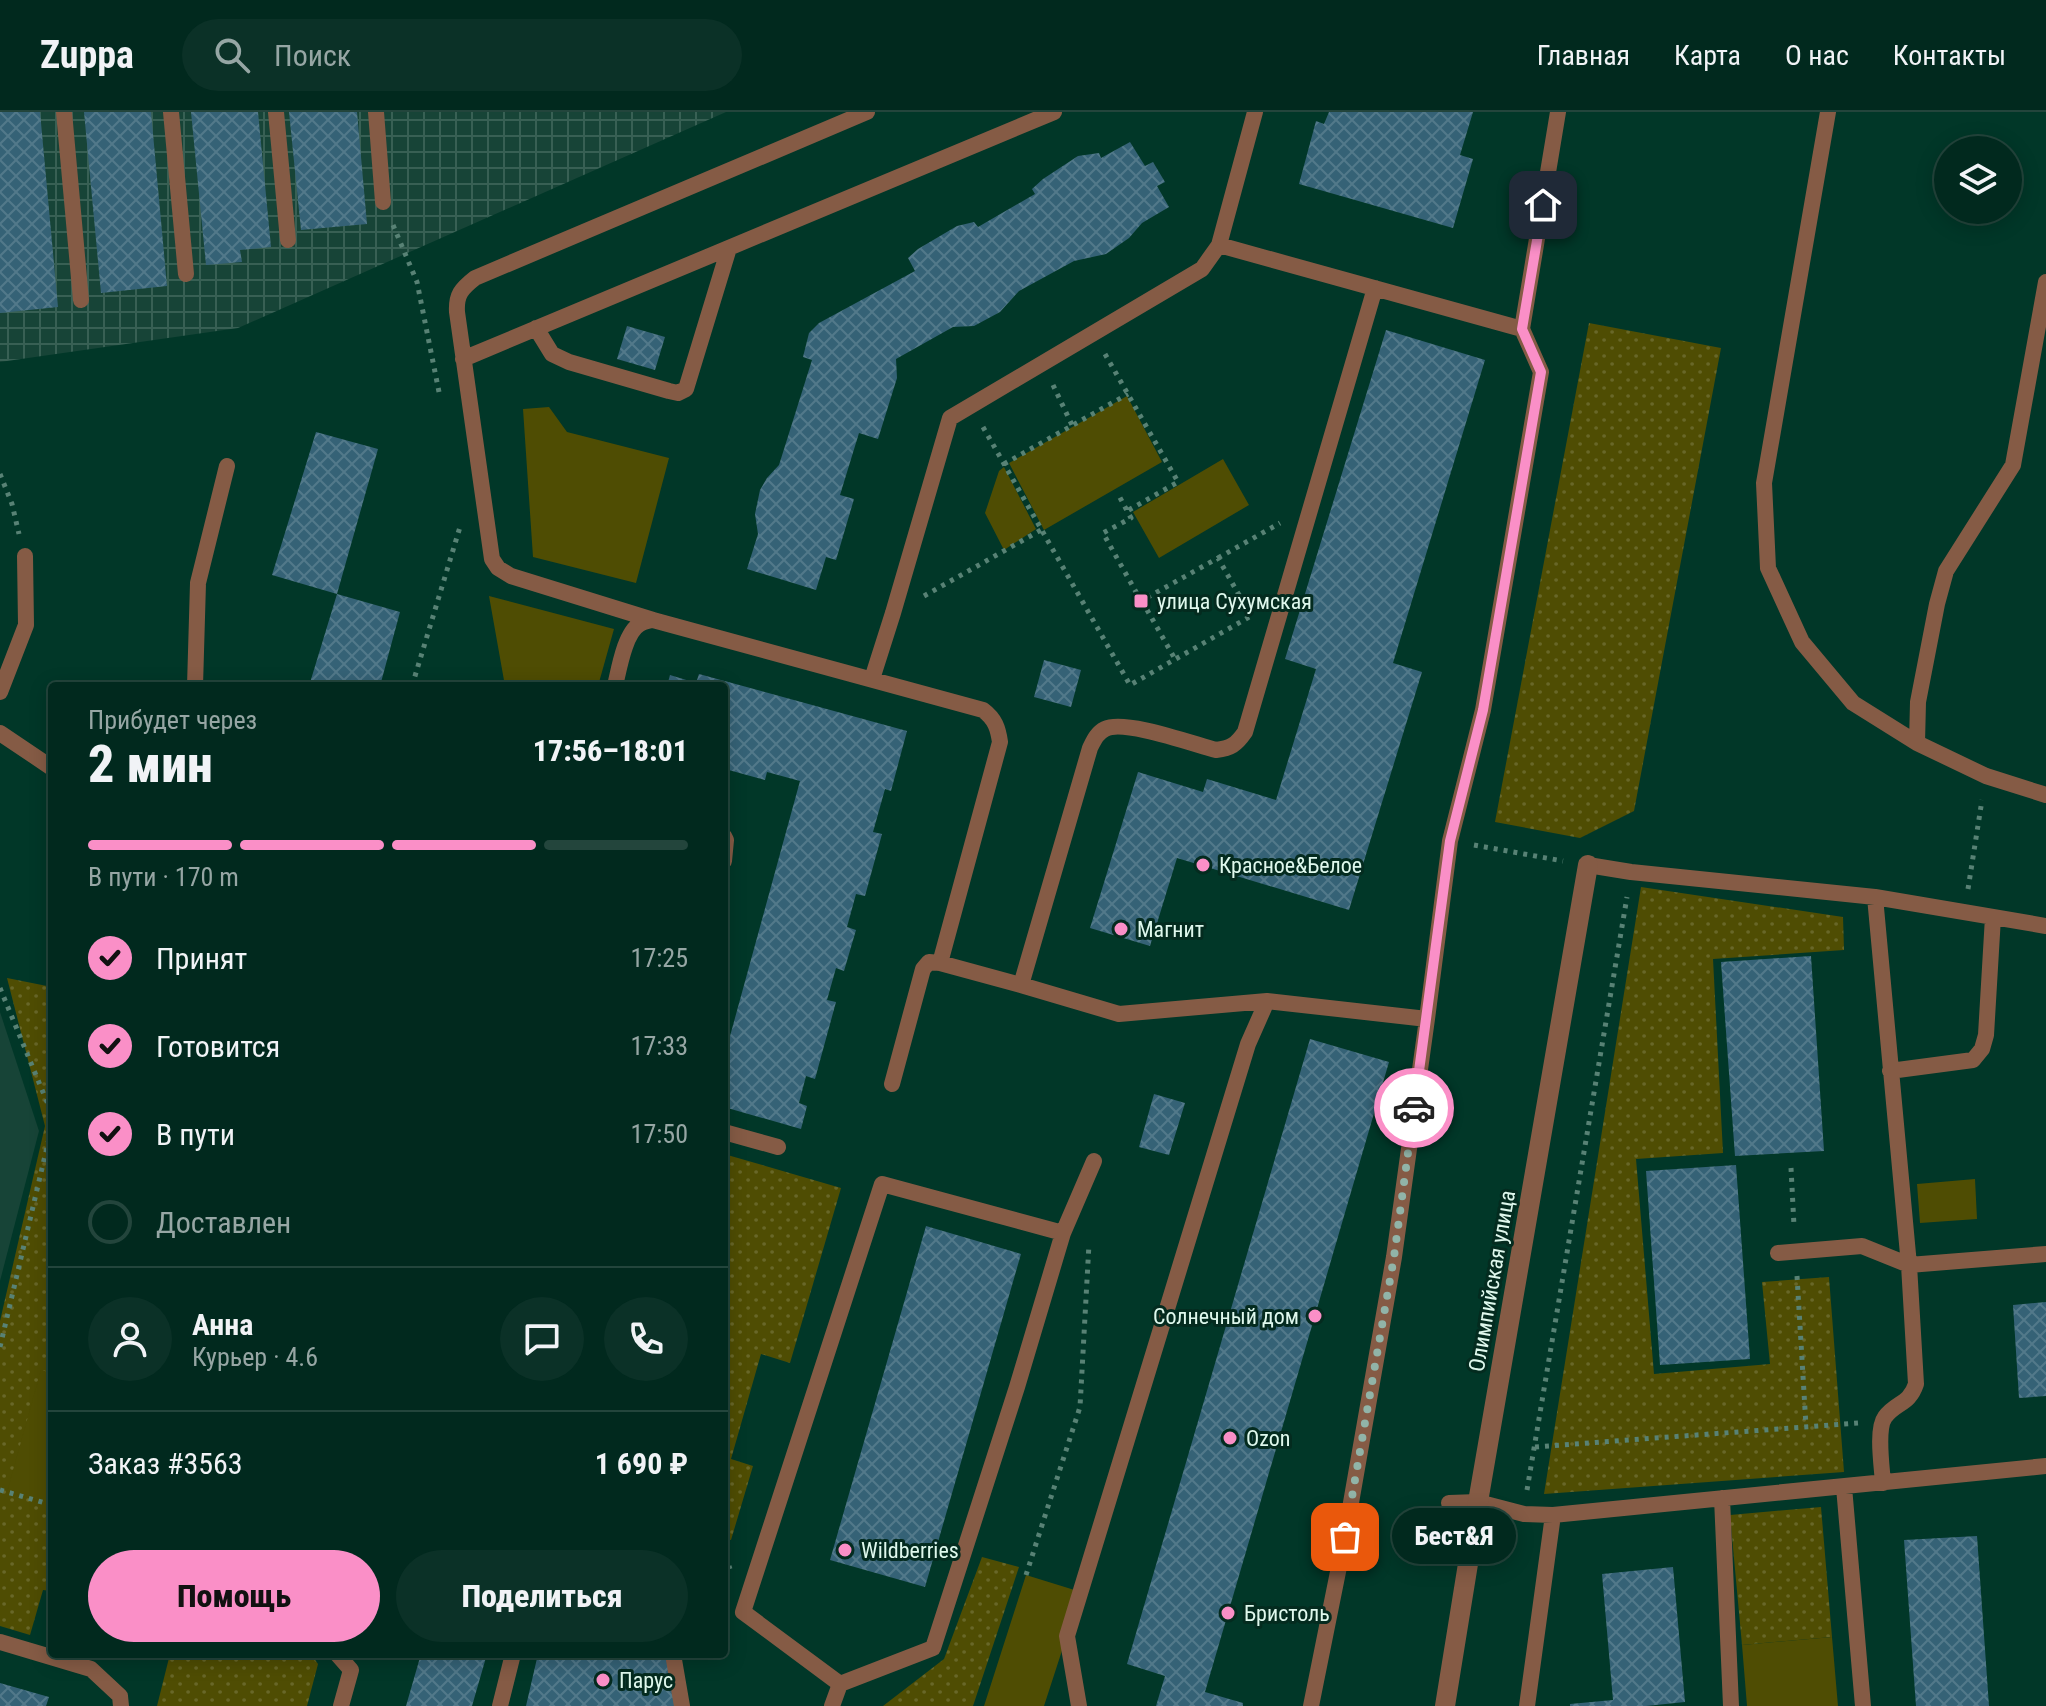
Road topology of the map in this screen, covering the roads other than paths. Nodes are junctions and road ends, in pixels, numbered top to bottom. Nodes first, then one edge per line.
1 (64, 112) edge
2 (171, 112) edge
3 (276, 112) edge
4 (376, 112) edge
5 (867, 112) edge
6 (1054, 112) edge
7 (1255, 112) edge
8 (1558, 112) edge
9 (1828, 112) edge
10 (383, 202) road end
11 (288, 240) dead end
12 (1219, 245) junction
13 (729, 248) junction
14 (186, 274) dead end
15 (2046, 282) edge
16 (1375, 288) junction
17 (81, 300) dead end
18 (536, 328) junction
19 (1522, 329) junction
20 (463, 359) junction
21 (227, 466) dead end
22 (25, 556) road end
23 (653, 620) junction
24 (872, 679) junction
25 (195, 682) edge
26 (616, 682) edge
27 (0, 692) edge
28 (0, 733) edge
29 (1917, 743) junction
30 (48, 765) edge
31 (2046, 795) edge
32 (1588, 865) joint
33 (1875, 897) junction
34 (1993, 917) junction
35 (2046, 926) edge
36 (940, 963) junction
37 (1021, 985) junction
38 (1267, 1001) junction
39 (1427, 1019) junction
40 (1890, 1071) junction
41 (892, 1084) dead end
42 (728, 1133) edge
43 (778, 1147) dead end
44 (1094, 1161) dead end
45 (1063, 1233) junction
46 (1787, 1252) road end
47 (2046, 1254) edge
48 (1909, 1265) junction
49 (2046, 1466) edge
50 (1883, 1483) junction
51 (1844, 1487) junction
52 (1722, 1498) junction
53 (1478, 1502) junction
54 (1449, 1503) dead end
55 (1553, 1515) junction
56 (0, 1642) edge
57 (48, 1656) edge
58 (54, 1658) edge
59 (340, 1658) edge
60 (512, 1658) edge
61 (674, 1658) edge
62 (840, 1684) junction
63 (121, 1706) edge
64 (341, 1706) edge
65 (500, 1706) edge
66 (682, 1706) edge
67 (832, 1706) edge
68 (1079, 1706) edge
69 (1311, 1706) edge
70 (1445, 1706) edge
71 (1527, 1706) edge
72 (1731, 1706) edge
73 (1863, 1706) edge

1 - 17 lane
2 - 14 lane
3 - 11 lane
4 - 10 lane
5 - 20 lane
6 - 13 lane
7 - 12 lane
8 - 19 lane
9 - 29 lane
12 - 16 lane
12 - 24 lane
13 - 18 lane
13 - 18 lane
15 - 29 lane
16 - 19 lane
16 - 37 lane
18 - 20 lane
19 - 39 lane
20 - 23 lane
21 - 25 lane
22 - 27 lane
23 - 24 lane
23 - 26 lane
24 - 36 lane
28 - 30 lane
29 - 31 lane
32 - 33 lane
32 - 53 street, Олимпийская улица
33 - 34 lane
33 - 40 lane
34 - 35 lane
34 - 40 lane
36 - 37 lane
36 - 41 lane
37 - 38 lane
38 - 39 lane
38 - 68 lane
39 - 69 lane
40 - 48 lane
42 - 43 lane
44 - 45 lane
45 - 62 lane
45 - 62 lane
46 - 48 lane
47 - 48 lane
48 - 50 lane
49 - 50 lane
50 - 51 lane
51 - 52 lane
51 - 73 lane
52 - 55 lane
52 - 72 lane
53 - 54 lane
53 - 55 lane
53 - 70 street, Олимпийская улица
55 - 71 lane
56 - 57 lane
58 - 63 lane
59 - 64 lane
60 - 65 lane
61 - 66 lane
62 - 67 lane

